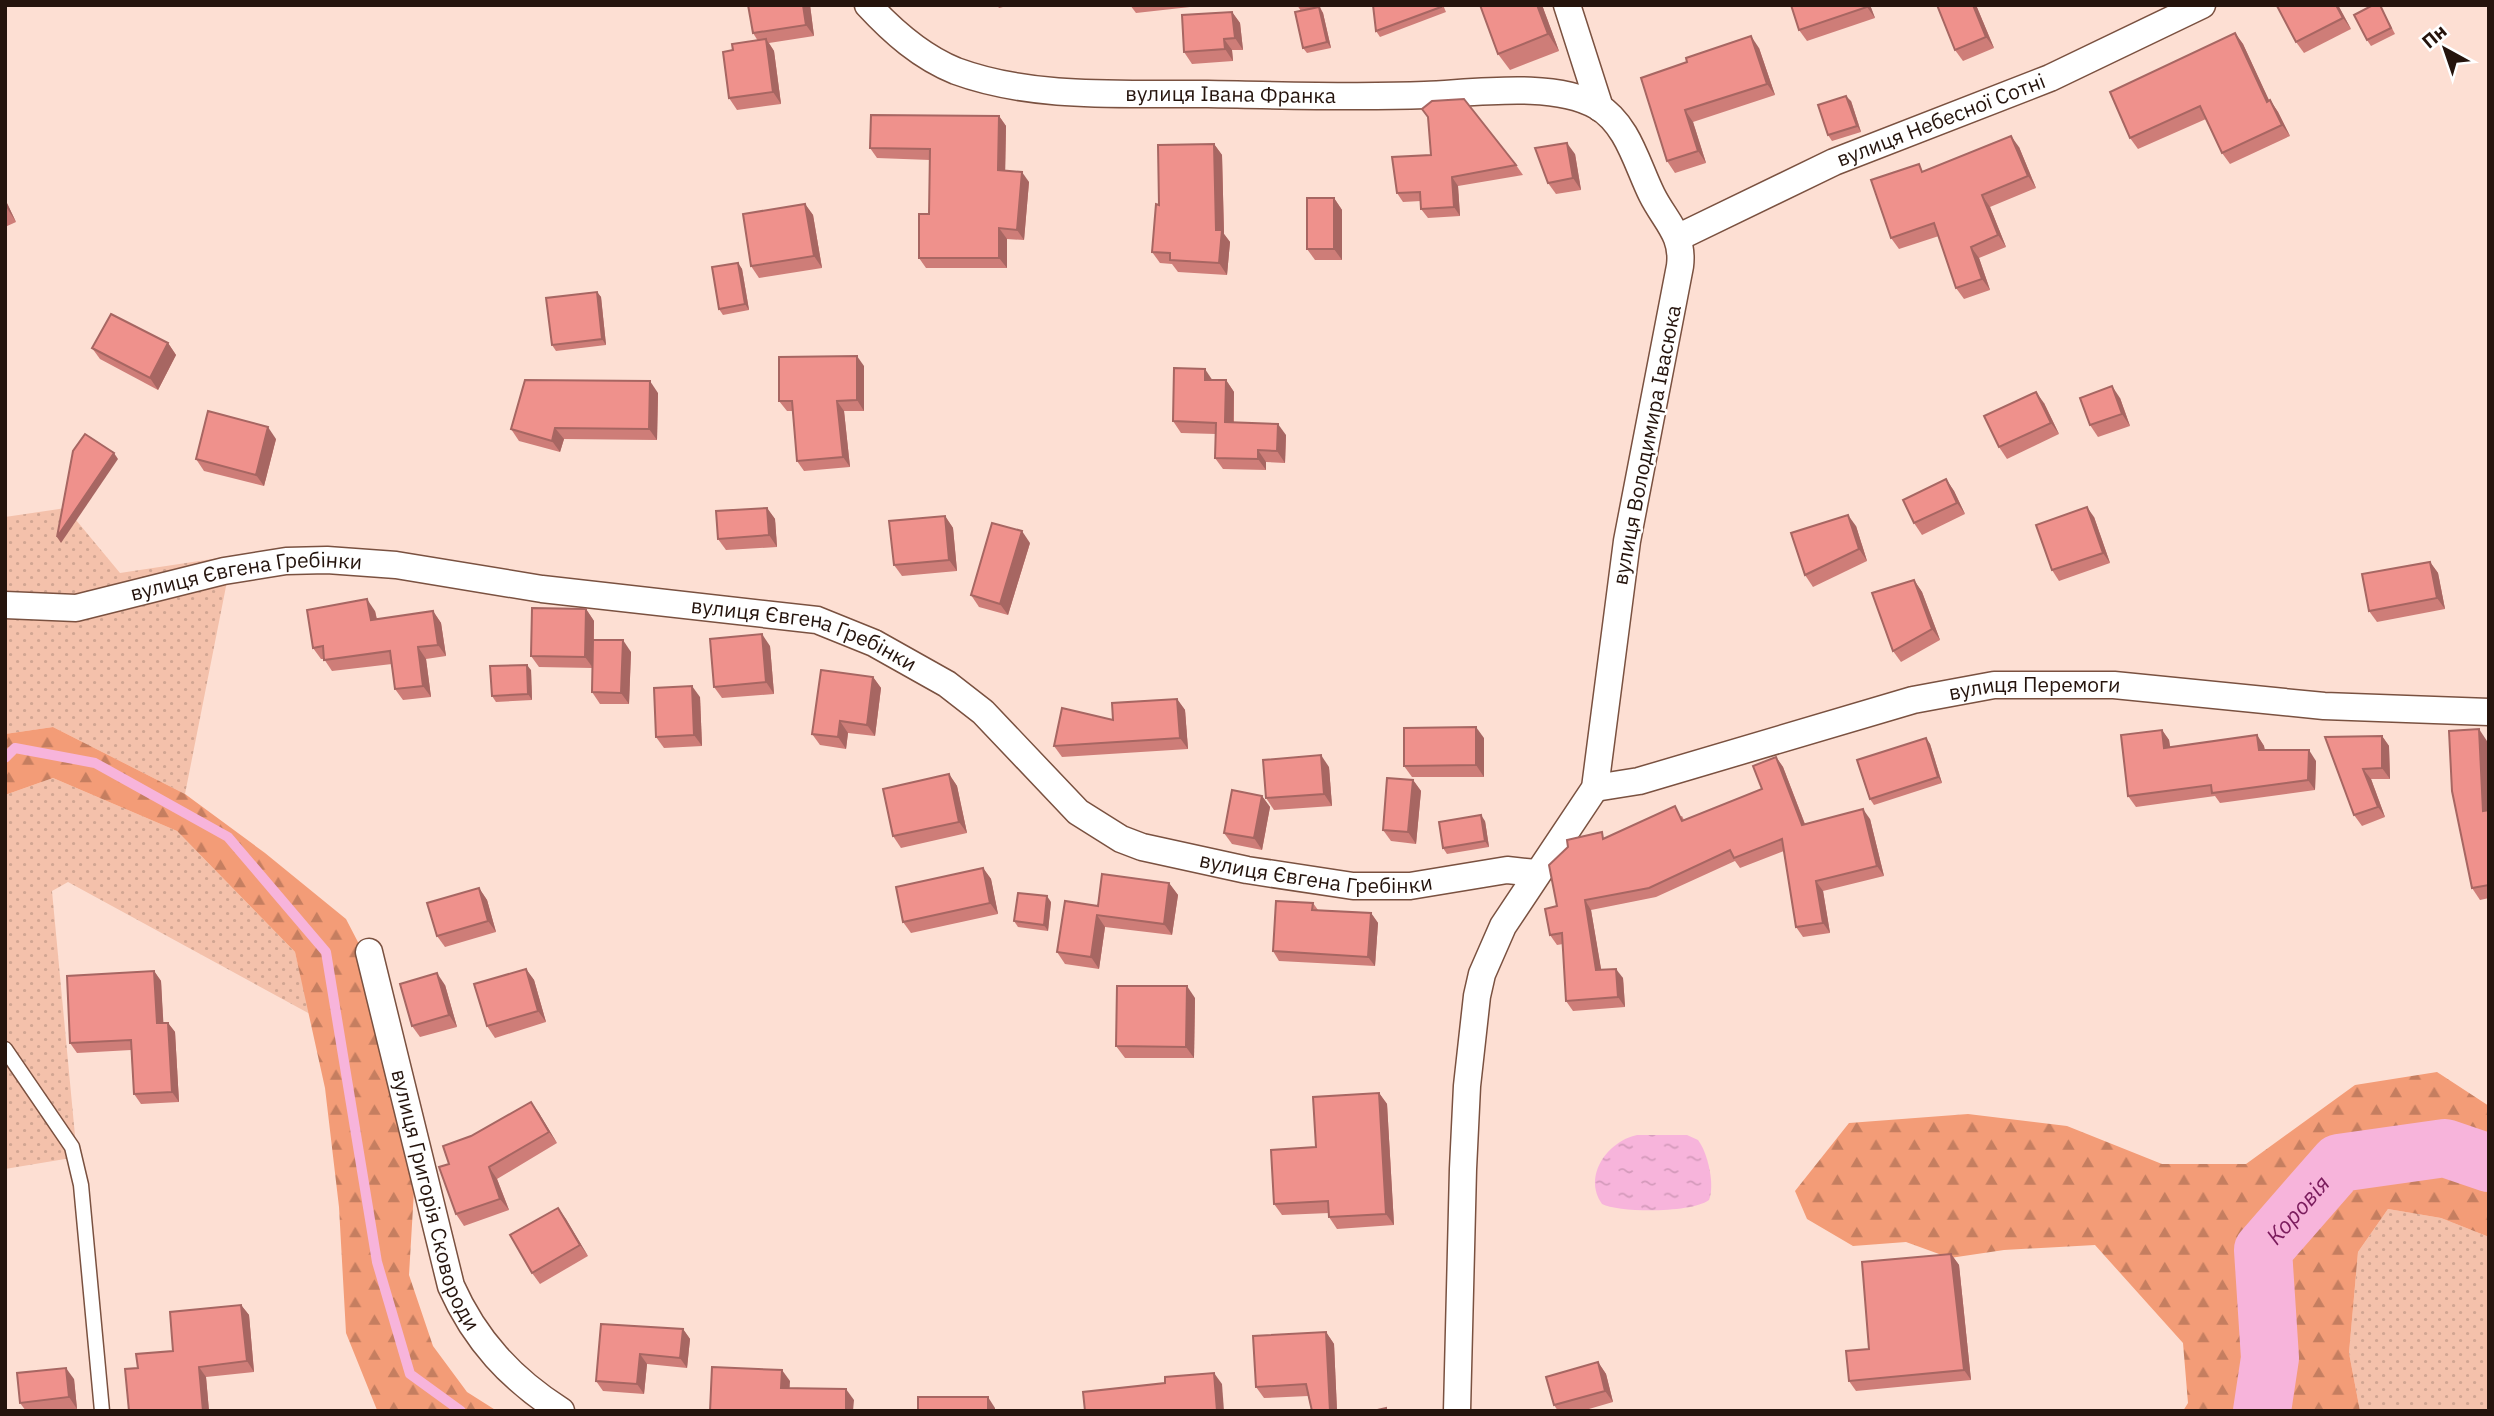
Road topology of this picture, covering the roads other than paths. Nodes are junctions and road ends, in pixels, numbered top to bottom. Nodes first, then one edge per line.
1 (868, 5) edge
2 (1567, 5) edge
3 (2202, 5) edge
4 (1607, 114) junction
5 (1679, 237) junction
6 (5, 605) edge
7 (2489, 712) edge
8 (1595, 788) junction
9 (1536, 873) junction
10 (369, 953) dead end
11 (5, 1049) edge
12 (102, 1411) edge
13 (561, 1411) edge
14 (1457, 1411) edge

1 - 4 street, вулиця Івана Франка
2 - 4 street
3 - 5 street, вулиця Небесної Сотні
4 - 5 street
5 - 8 street, вулиця Володимира Івасюка
6 - 9 street, вулиця Євгена Гребінки
7 - 8 street, вулиця Перемоги
8 - 9 street
9 - 14 street
10 - 13 street, вулиця Григорія Сковороди
11 - 12 lane

